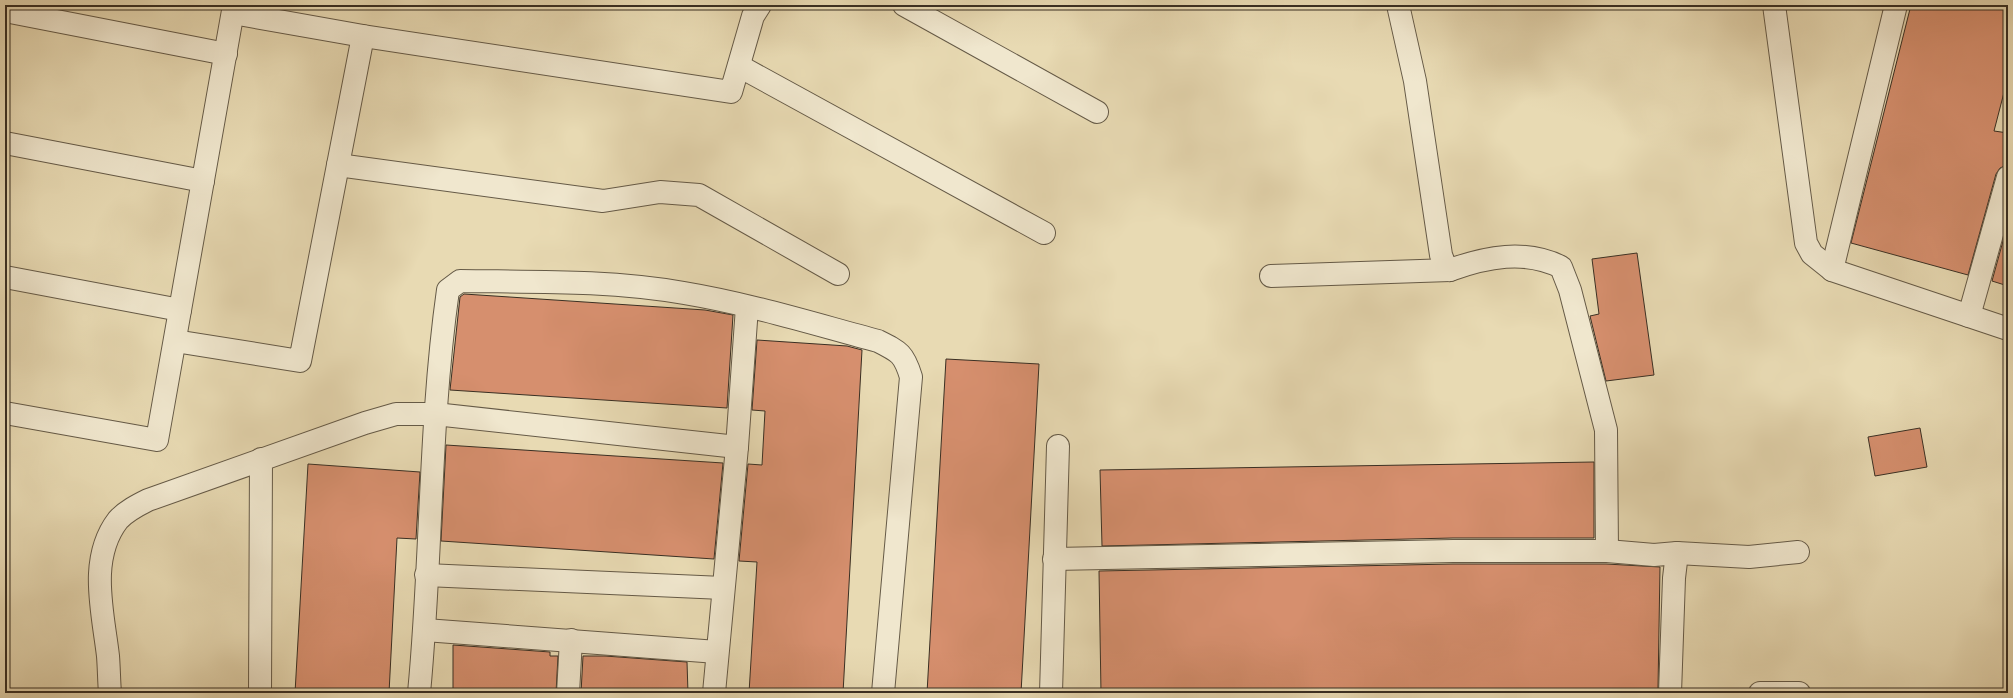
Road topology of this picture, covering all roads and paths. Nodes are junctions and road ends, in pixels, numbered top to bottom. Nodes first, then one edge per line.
1 (760, 5) edge
2 (904, 5) edge
3 (1398, 5) edge
4 (1774, 5) edge
5 (1896, 5) edge
6 (234, 9) edge
7 (5, 11) edge
8 (363, 36) junction
9 (226, 54) junction
10 (739, 66) junction
11 (1097, 112) dead end
12 (5, 143) edge
13 (338, 165) junction
14 (2008, 177) edge
15 (203, 181) junction
16 (1044, 233) dead end
17 (1450, 270) junction
18 (1832, 270) junction
19 (838, 274) dead end
20 (1271, 276) dead end
21 (5, 277) edge
22 (748, 307) junction
23 (180, 310) junction
24 (1969, 316) junction
25 (2008, 329) edge
26 (175, 341) junction
27 (5, 413) edge
28 (435, 414) junction
29 (1058, 446) dead end
30 (737, 447) junction
31 (261, 459) junction
32 (1607, 550) junction
33 (1798, 552) dead end
34 (1678, 553) junction
35 (1054, 559) junction
36 (426, 575) junction
37 (723, 588) junction
38 (425, 630) junction
39 (571, 640) junction
40 (717, 652) junction
41 (110, 693) edge
42 (260, 693) edge
43 (419, 693) edge
44 (568, 693) edge
45 (714, 693) edge
46 (883, 693) edge
47 (1051, 693) edge
48 (1670, 693) edge
49 (1760, 693) edge
50 (1799, 693) edge

1 - 10 street
2 - 11 street
3 - 17 street
4 - 18 street
5 - 18 street
6 - 8 street
6 - 9 street
7 - 9 street
8 - 10 street
8 - 13 street
9 - 15 street
10 - 16 street
12 - 15 street
13 - 19 street
13 - 26 street
14 - 24 street
15 - 23 street
17 - 20 street
17 - 32 street
18 - 24 street
21 - 23 street
22 - 28 street
22 - 30 street
22 - 46 street
23 - 26 street
24 - 25 street
26 - 27 street
28 - 30 street
28 - 31 street
28 - 36 street
29 - 35 street
30 - 37 street
31 - 41 street
31 - 42 street
32 - 34 street
32 - 35 street
33 - 34 street
34 - 48 street
35 - 47 street
36 - 37 street
36 - 38 street
37 - 40 street
38 - 39 street
38 - 43 street
39 - 40 street
39 - 44 street
40 - 45 street
49 - 50 street

